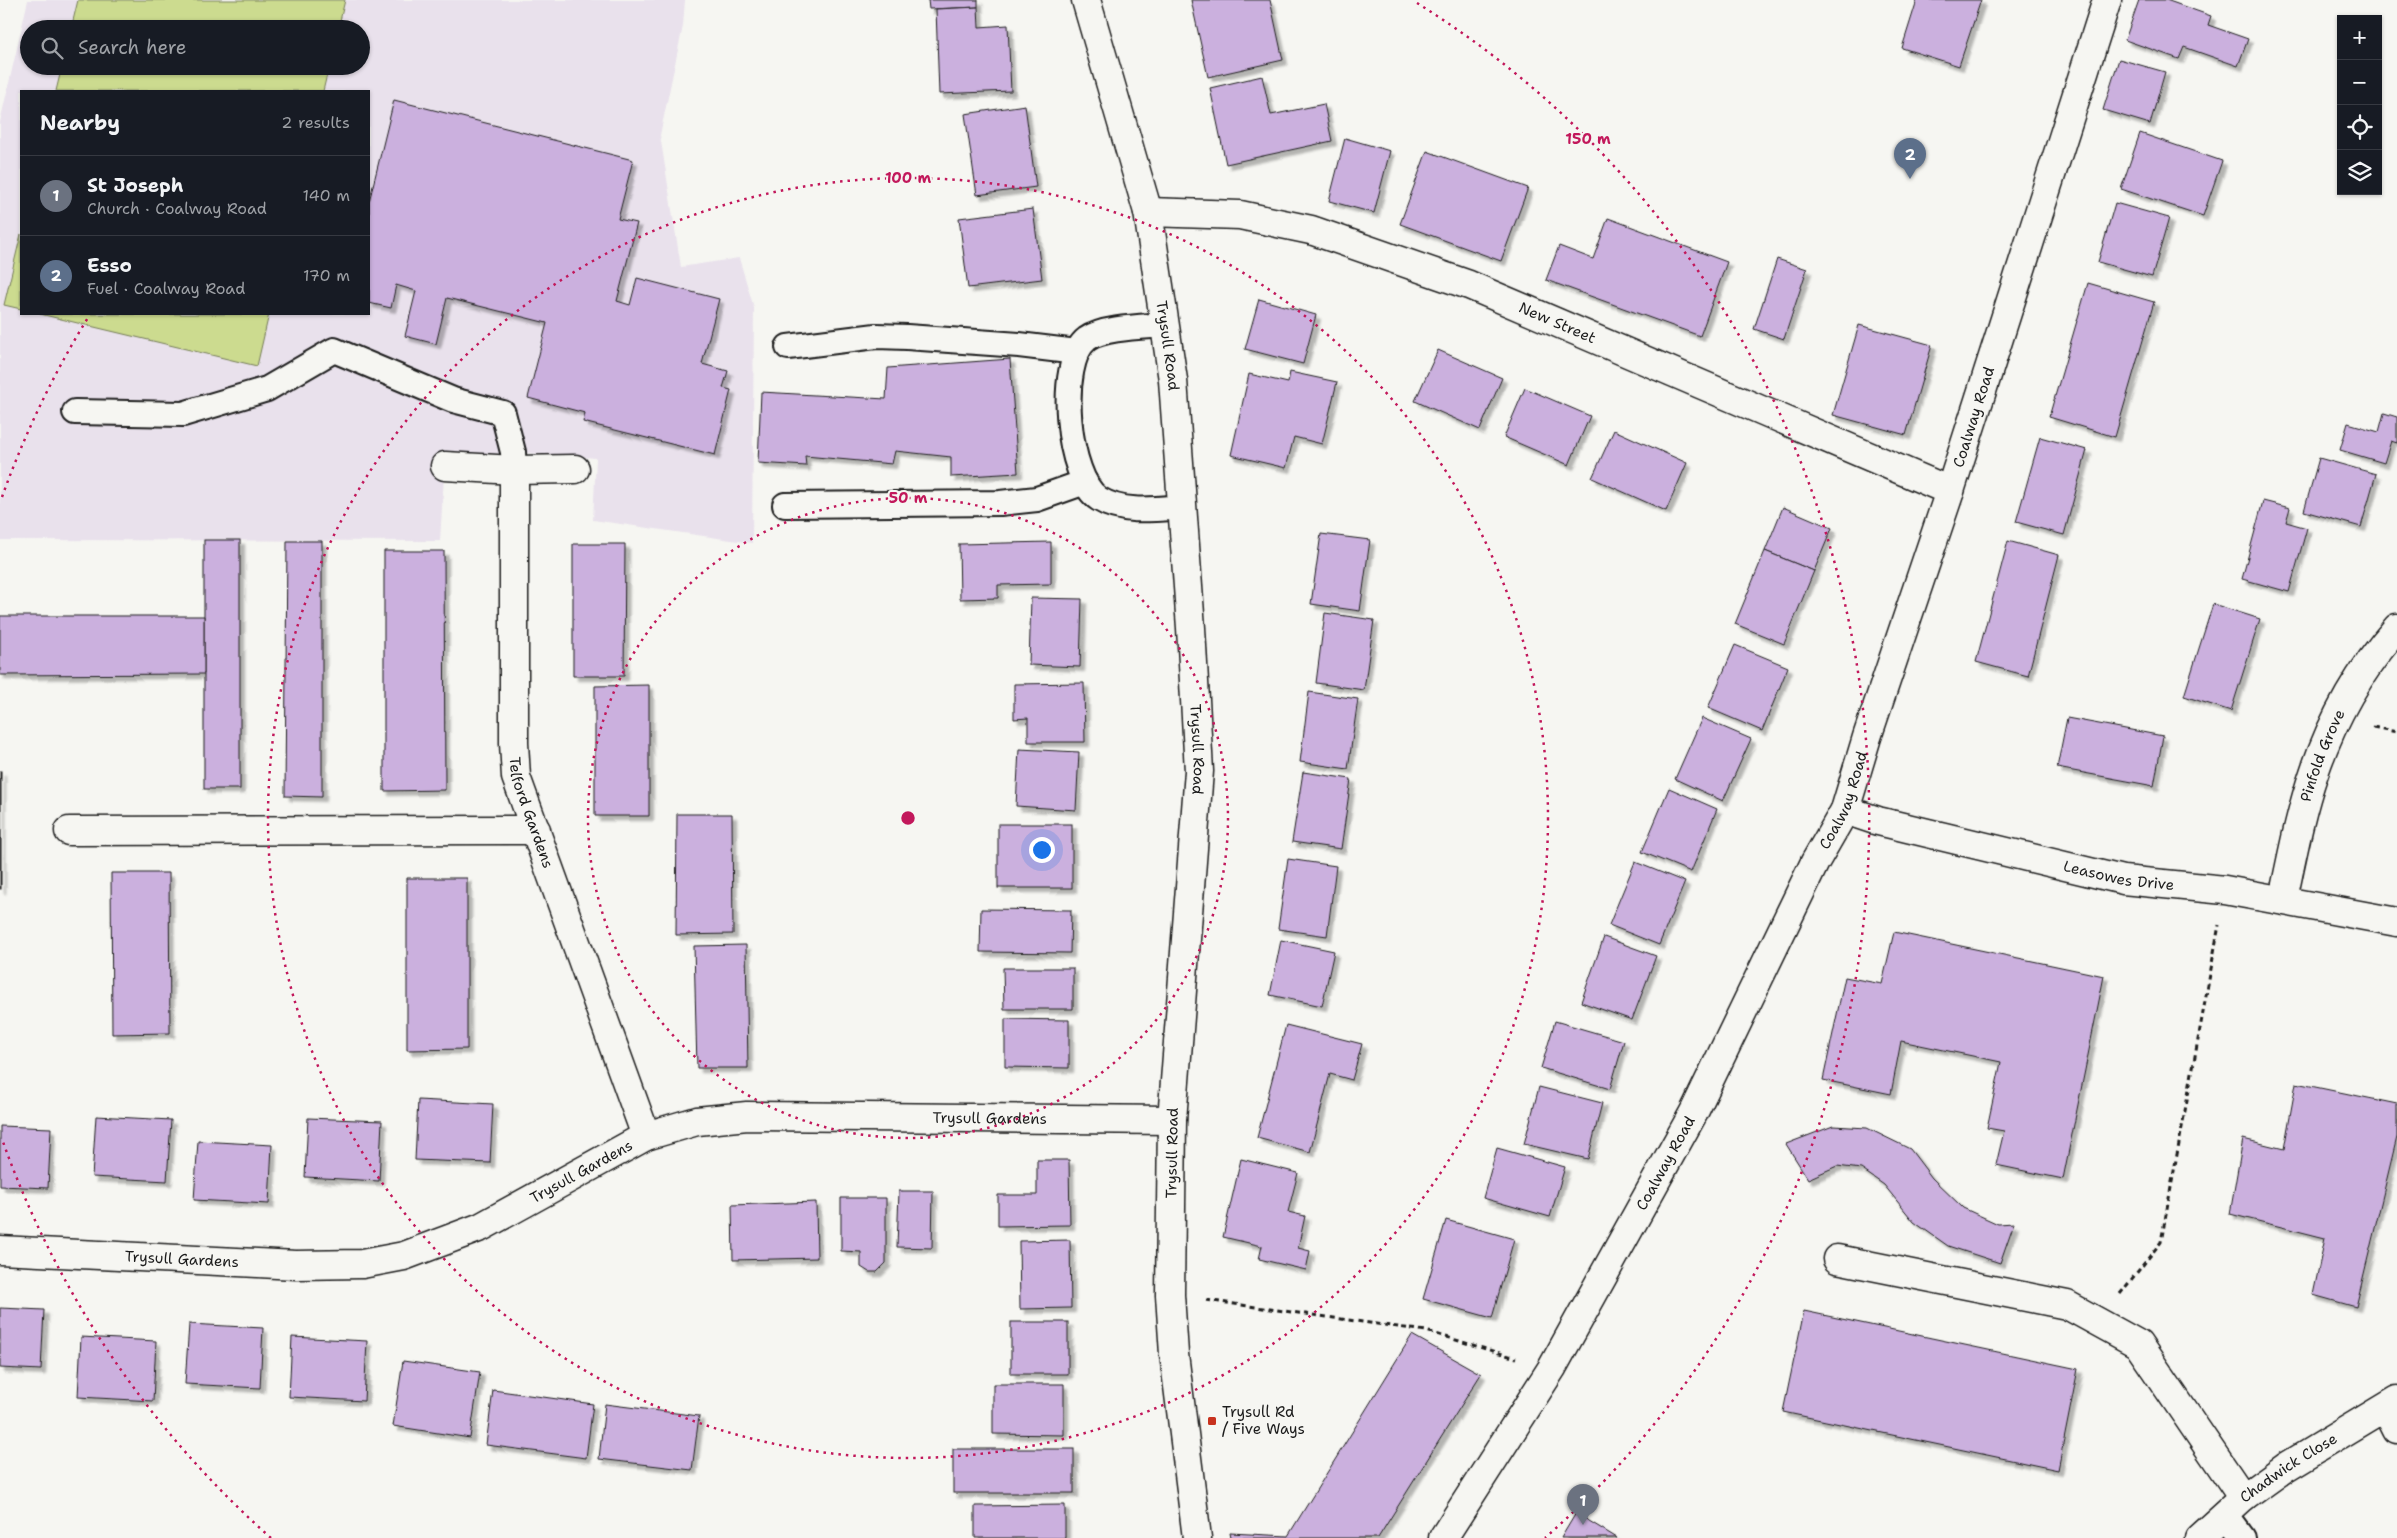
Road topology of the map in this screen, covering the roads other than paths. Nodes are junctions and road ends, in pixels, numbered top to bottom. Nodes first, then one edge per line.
1 (1086, 0) edge
2 (2107, 0) edge
3 (1148, 212) junction
4 (1166, 325) junction
5 (788, 347) dead end
6 (1077, 352) junction
7 (75, 412) dead end
8 (444, 466) dead end
9 (575, 469) dead end
10 (514, 470) junction
11 (1085, 482) junction
12 (1950, 492) junction
13 (785, 505) dead end
14 (1182, 507) junction
15 (2397, 628) edge
16 (1845, 810) junction
17 (536, 830) junction
18 (69, 831) dead end
19 (2283, 899) junction
20 (2397, 922) edge
21 (1172, 1120) junction
22 (646, 1136) junction
23 (0, 1250) edge
24 (1837, 1259) dead end
25 (2393, 1413) edge
26 (2234, 1506) junction
27 (1197, 1538) edge
28 (1443, 1538) edge
29 (2199, 1538) edge
30 (2244, 1538) edge

1 - 3 street, Trysull Road
2 - 12 street, Coalway Road
3 - 4 street, Trysull Road
3 - 12 street, New Street
4 - 6 lane
4 - 14 street, Trysull Road
5 - 6 lane
6 - 11 lane
7 - 10 lane
8 - 10 street
9 - 10 street
10 - 17 street, Telford Gardens
11 - 13 lane
11 - 14 lane
12 - 16 street, Coalway Road
14 - 21 street, Trysull Road
15 - 19 street, Pinfold Grove
16 - 19 street, Leasowes Drive
16 - 28 street, Coalway Road
17 - 18 street
17 - 22 street, Telford Gardens
19 - 20 street, Leasowes Drive
21 - 22 street, Trysull Gardens
21 - 27 street, Trysull Road
22 - 23 street, Trysull Gardens
24 - 26 street
25 - 26 street, Chadwick Close
26 - 29 street, Chadwick Close
26 - 30 lane

